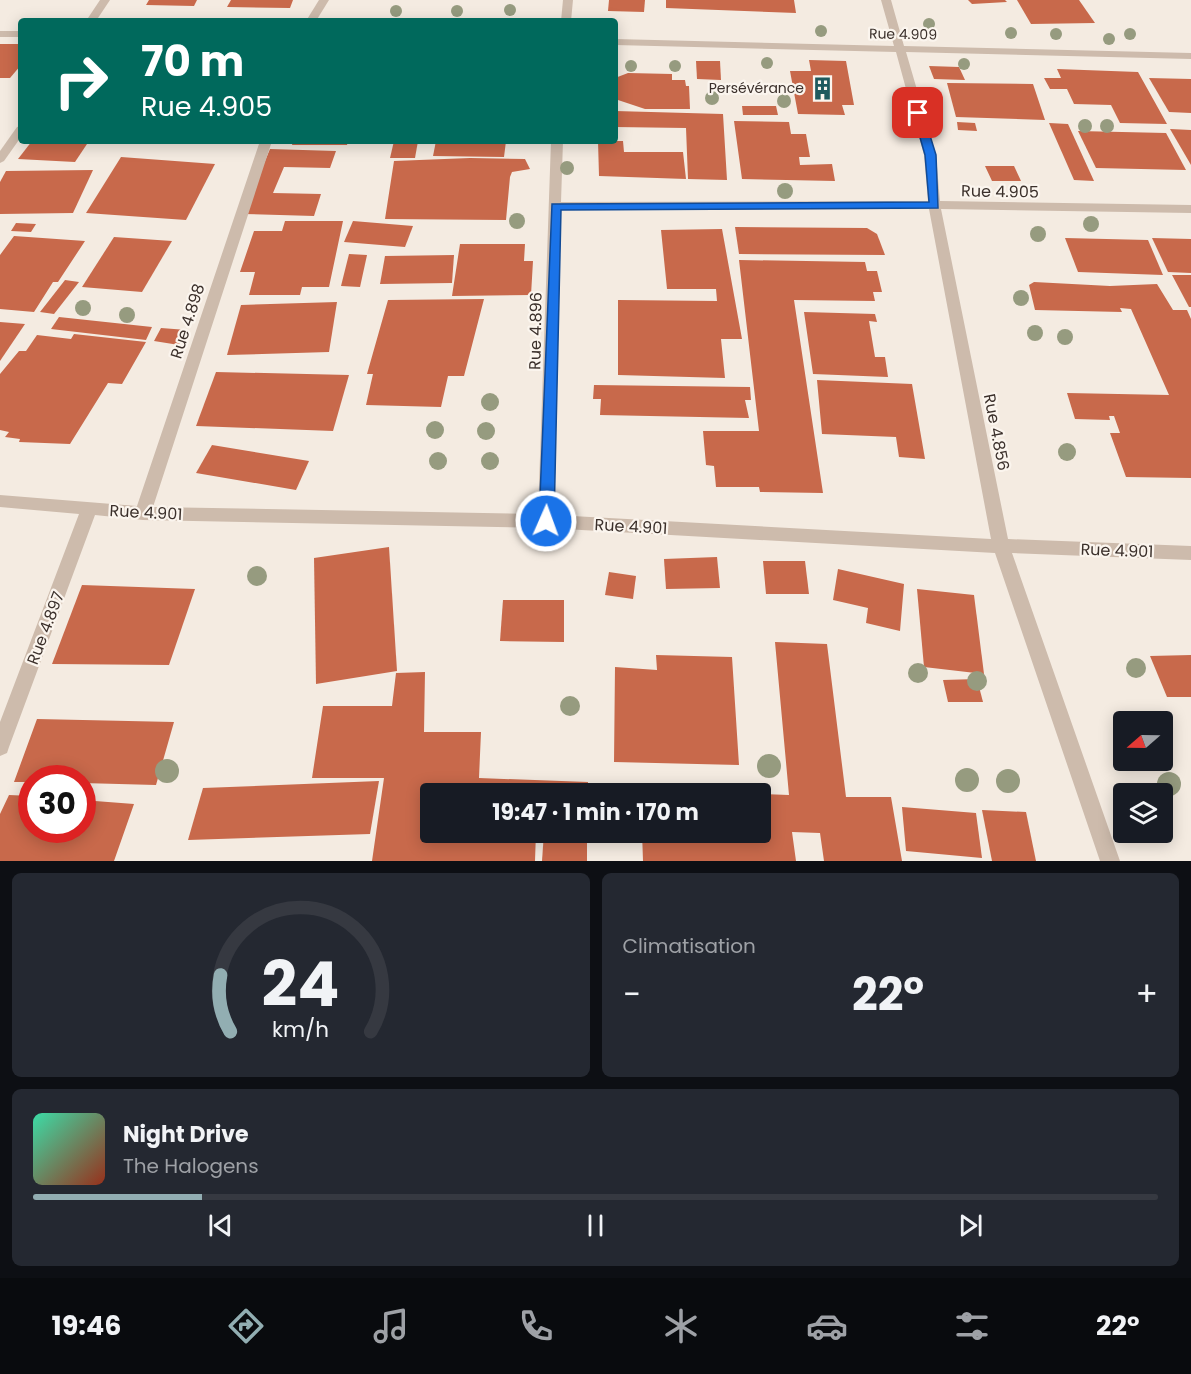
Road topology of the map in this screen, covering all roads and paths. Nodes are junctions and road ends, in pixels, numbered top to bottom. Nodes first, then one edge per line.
1 (105, 0) edge
2 (324, 0) edge
3 (568, 0) edge
4 (886, 0) edge
5 (93, 18) edge
6 (313, 18) edge
7 (566, 18) edge
8 (0, 34) edge
9 (18, 34) edge
10 (618, 42) edge
11 (900, 48) junction
12 (1191, 56) edge
13 (18, 133) edge
14 (265, 144) edge
15 (557, 144) edge
16 (0, 159) edge
17 (934, 205) junction
18 (556, 206) junction
19 (1191, 208) edge
20 (0, 501) edge
21 (89, 509) junction
22 (143, 513) junction
23 (546, 521) junction
24 (1001, 546) junction
25 (1191, 553) edge
26 (0, 747) edge
27 (1110, 861) edge

1 - 5 street
2 - 6 street
3 - 7 street
4 - 11 street, Rue 4.856
8 - 9 street
10 - 11 street, Rue 4.909
11 - 12 street, Rue 4.909
11 - 17 street, Rue 4.856
13 - 16 street
14 - 22 street, Rue 4.898
15 - 18 street, Rue 4.896
17 - 18 street, Rue 4.905
17 - 19 street, Rue 4.905
17 - 24 street, Rue 4.856
18 - 23 street, Rue 4.896
20 - 21 street, Rue 4.901
21 - 22 street, Rue 4.901
21 - 26 street, Rue 4.897
22 - 23 street, Rue 4.901
23 - 24 street, Rue 4.901
24 - 25 street, Rue 4.901
24 - 27 street, Rue 4.856

